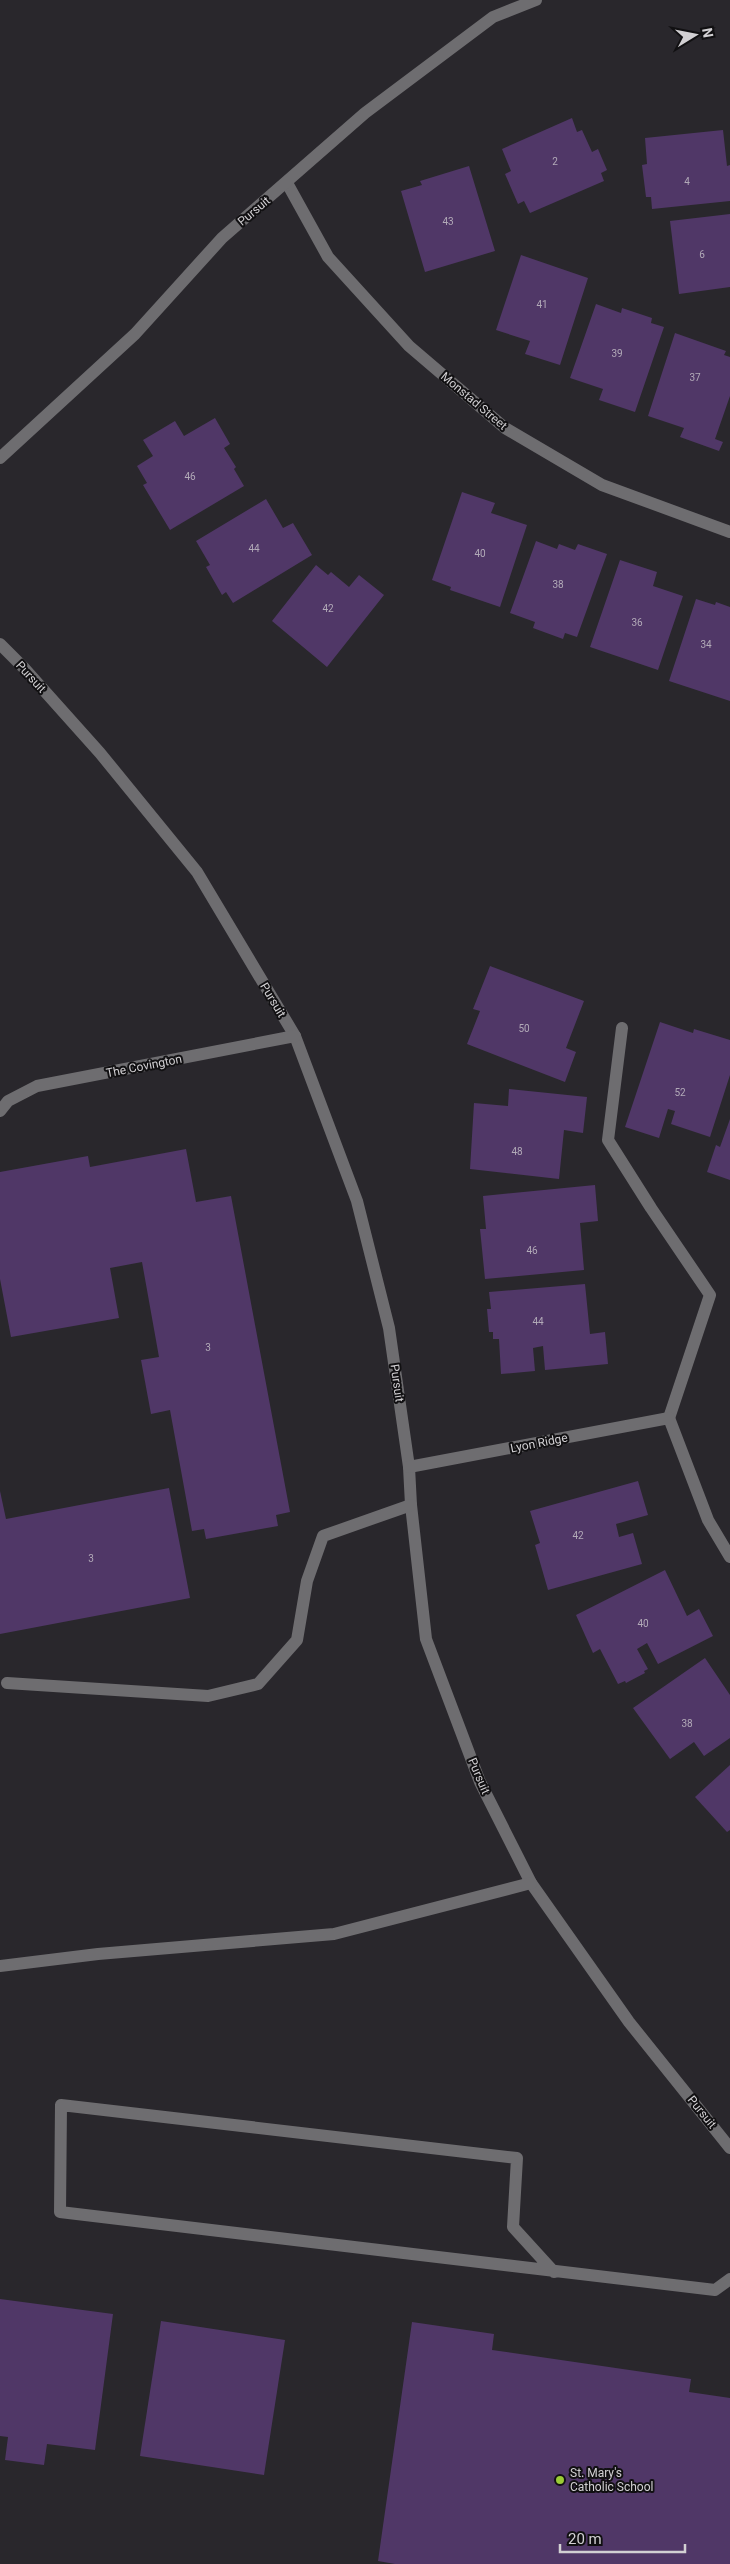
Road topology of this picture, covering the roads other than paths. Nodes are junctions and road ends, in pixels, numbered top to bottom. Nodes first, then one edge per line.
1 (536, 0) edge
2 (287, 183) junction
3 (0, 458) edge
4 (730, 532) edge
5 (0, 644) edge
6 (622, 1028) dead end
7 (295, 1036) junction
8 (0, 1111) edge
9 (669, 1418) junction
10 (409, 1467) junction
11 (411, 1505) junction
12 (730, 1557) edge
13 (7, 1683) dead end
14 (531, 1883) junction
15 (0, 1966) edge
16 (730, 2148) edge
17 (554, 2272) junction
18 (730, 2279) edge

1 - 2 street, Pursuit
2 - 3 street, Pursuit
2 - 4 street, Monstad Street
5 - 7 street, Pursuit
6 - 9 street
7 - 8 street, The Covington
7 - 10 street, Pursuit
9 - 10 street, Lyon Ridge
9 - 12 street
10 - 11 street, Pursuit
11 - 13 street
11 - 14 street, Pursuit
14 - 15 street
14 - 16 street, Pursuit
17 - 17 street
17 - 18 street

